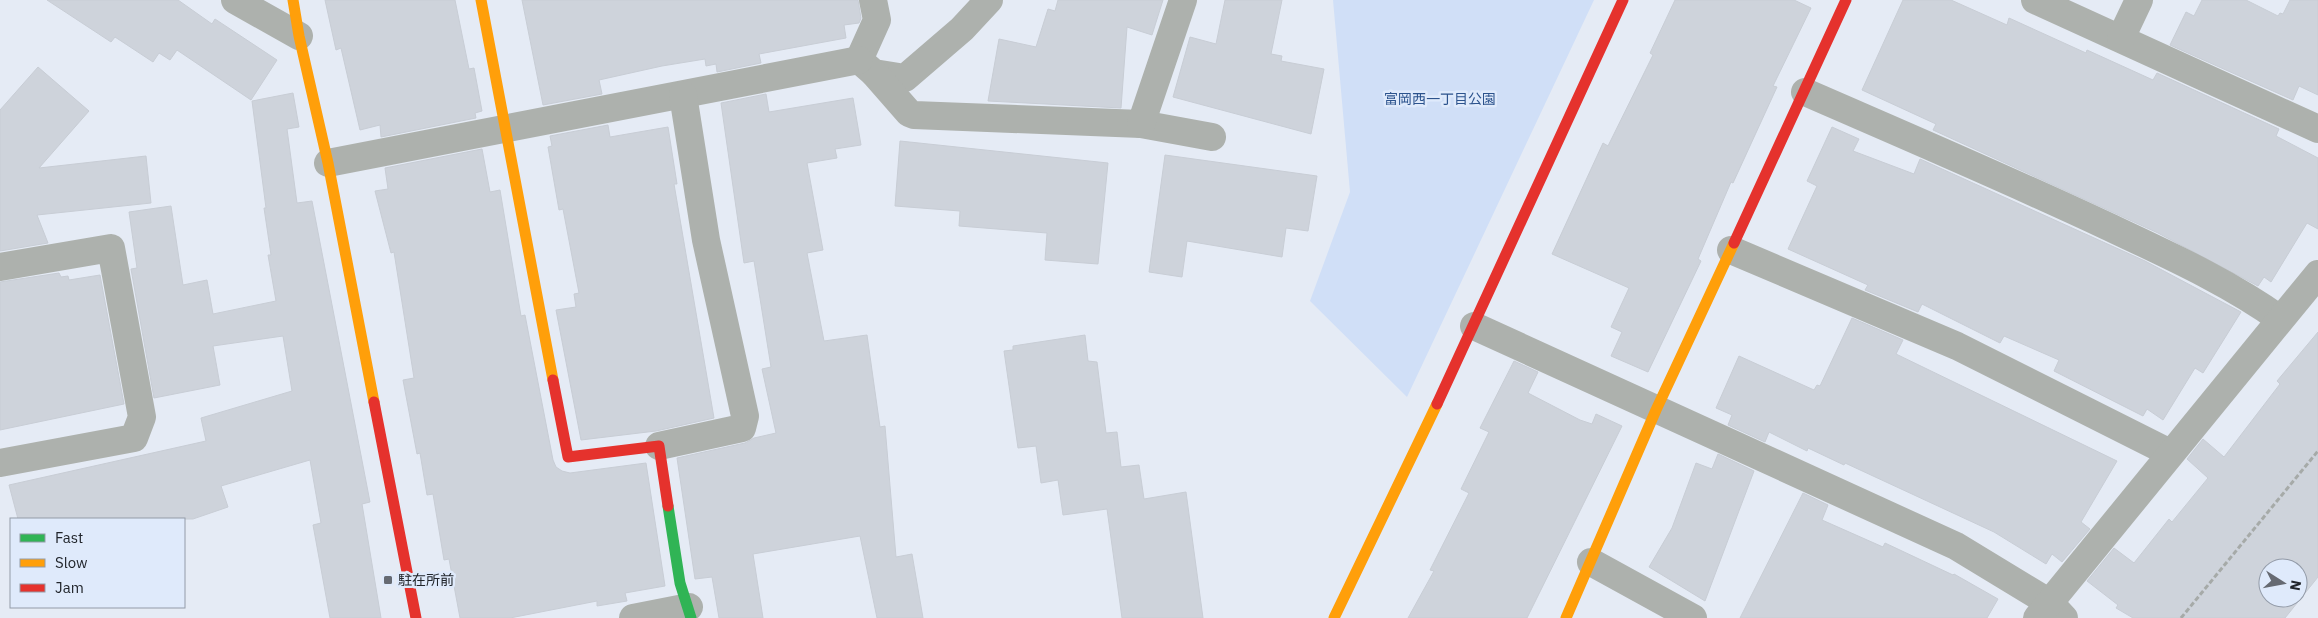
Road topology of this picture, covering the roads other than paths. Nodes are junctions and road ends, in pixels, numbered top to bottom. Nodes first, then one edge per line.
1 (235, 0) edge
2 (293, 0) edge
3 (481, 0) edge
4 (873, 0) edge
5 (989, 0) edge
6 (1182, 0) edge
7 (1623, 0) edge
8 (1846, 0) edge
9 (2035, 0) edge
10 (2139, 0) edge
11 (299, 36) junction
12 (2121, 38) junction
13 (867, 66) junction
14 (1805, 92) junction
15 (683, 95) junction
16 (1141, 124) junction
17 (506, 128) junction
18 (2318, 129) edge
19 (1212, 137) dead end
20 (328, 163) junction
21 (1731, 250) junction
22 (0, 267) edge
23 (2318, 274) edge
24 (2280, 319) junction
25 (1474, 326) junction
26 (1656, 410) junction
27 (659, 446) junction
28 (2170, 453) junction
29 (0, 464) edge
30 (1591, 562) junction
31 (690, 612) edge
32 (2050, 613) edge
33 (416, 618) edge
34 (633, 618) edge
35 (1334, 618) edge
36 (1566, 618) edge
37 (1694, 618) edge

1 - 11 street
2 - 11 street
3 - 17 street
4 - 13 street
5 - 13 street
6 - 16 street
7 - 25 street
8 - 14 street
9 - 12 street
10 - 12 street
11 - 20 street
12 - 18 street
13 - 15 street
13 - 16 street
14 - 21 street
14 - 24 street
15 - 17 street
15 - 27 street
16 - 19 street
17 - 20 street
17 - 27 street
20 - 33 street
21 - 26 street
21 - 28 street
22 - 29 street
23 - 24 street
24 - 28 street
25 - 26 street
25 - 35 street
26 - 30 street
26 - 32 street
27 - 31 street
28 - 32 street
30 - 36 street
30 - 37 street
31 - 34 street

